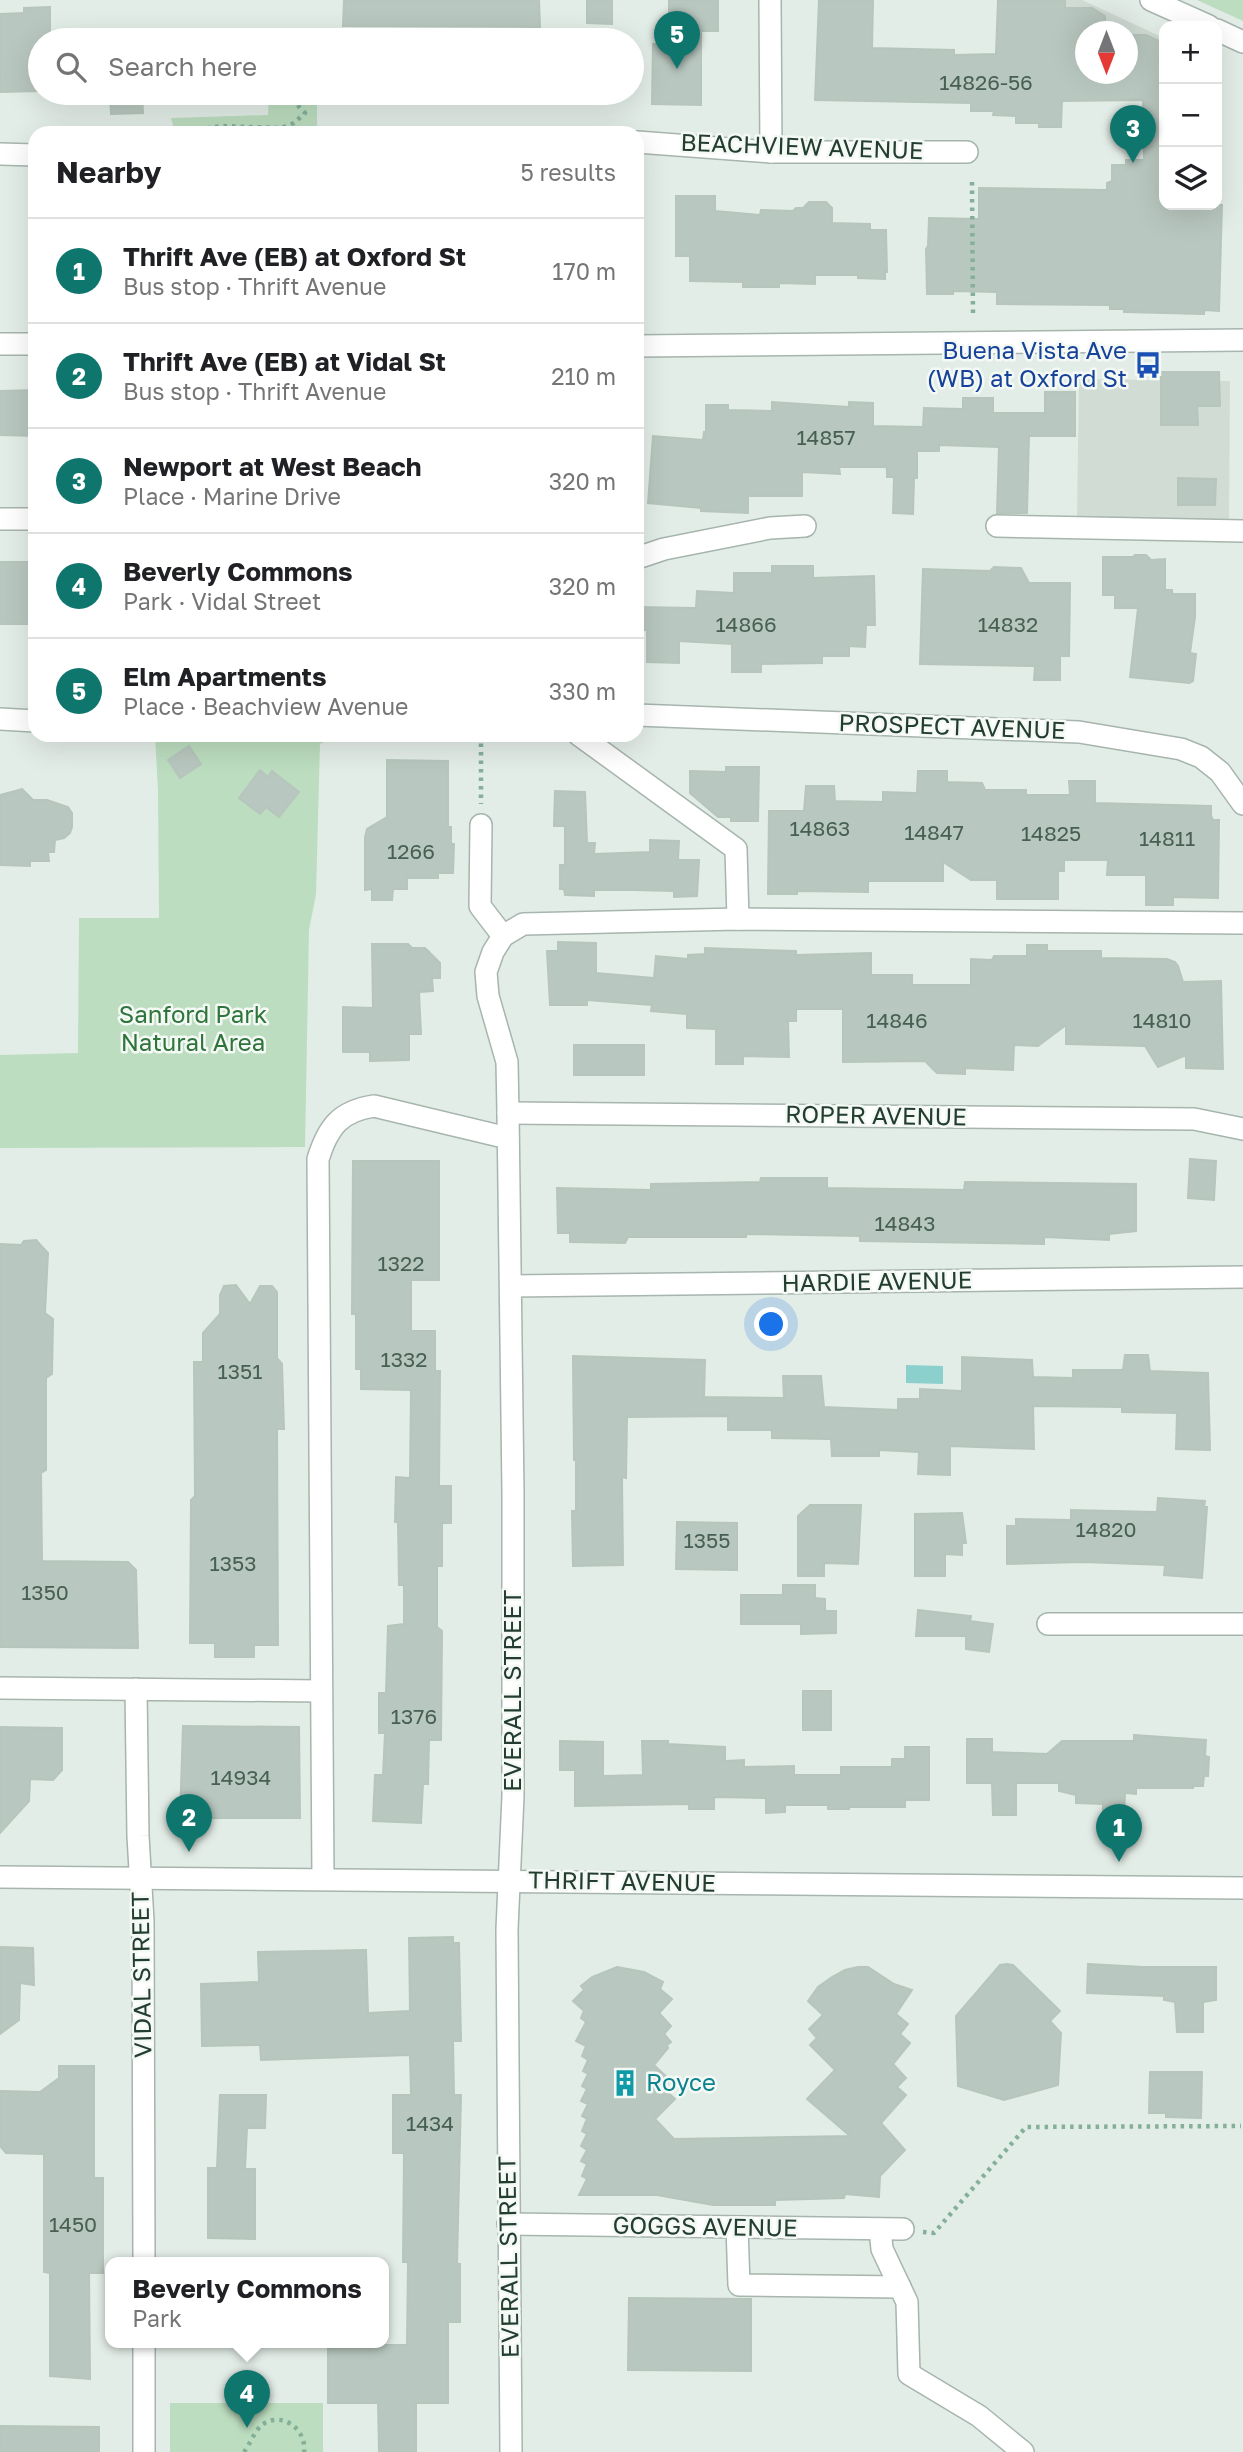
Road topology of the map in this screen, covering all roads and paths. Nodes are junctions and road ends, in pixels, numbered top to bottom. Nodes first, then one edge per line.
1 (770, 0) edge
2 (1151, 0) edge
3 (1198, 21) edge
4 (1222, 32) edge
5 (1243, 41) edge
6 (297, 105) edge
7 (216, 126) edge
8 (240, 126) edge
9 (284, 126) edge
10 (644, 143) edge
11 (771, 152) junction
12 (967, 152) dead end
13 (0, 155) edge
14 (28, 155) edge
15 (972, 182) dead end
16 (973, 314) dead end
17 (1243, 340) edge
18 (0, 344) edge
19 (28, 344) edge
20 (644, 346) edge
21 (0, 519) edge
22 (28, 519) edge
23 (805, 526) dead end
24 (997, 526) dead end
25 (1243, 531) edge
26 (644, 556) edge
27 (644, 715) edge
28 (0, 719) edge
29 (28, 721) edge
30 (481, 742) edge
31 (589, 742) edge
32 (1243, 804) edge
33 (481, 825) joint
34 (738, 919) junction
35 (1243, 923) edge
36 (503, 936) junction
37 (508, 1113) junction
38 (1243, 1129) edge
39 (508, 1138) junction
40 (1243, 1277) edge
41 (511, 1286) junction
42 (1048, 1624) dead end
43 (1243, 1624) edge
44 (0, 1688) edge
45 (136, 1689) junction
46 (321, 1691) junction
47 (0, 1877) edge
48 (141, 1878) junction
49 (323, 1879) junction
50 (508, 1881) junction
51 (1243, 1888) edge
52 (1241, 2126) dead end
53 (508, 2224) junction
54 (737, 2227) junction
55 (880, 2229) junction
56 (903, 2229) joint
57 (144, 2257) edge
58 (900, 2287) junction
59 (144, 2348) edge
60 (144, 2452) edge
61 (244, 2452) edge
62 (304, 2452) edge
63 (511, 2452) edge
64 (1023, 2452) edge

1 - 11 street
2 - 3 street
4 - 5 street
6 - 9 path
7 - 8 path
10 - 11 street, BEACHVIEW AVENUE
11 - 12 street, BEACHVIEW AVENUE
13 - 14 street
15 - 16 path
17 - 20 street
18 - 19 street
21 - 22 street
23 - 26 street
24 - 25 street
27 - 32 street, PROSPECT AVENUE
28 - 29 street
30 - 33 path
31 - 34 street
33 - 36 street
34 - 35 street
34 - 36 street
36 - 37 street, EVERALL STREET
37 - 38 street, ROPER AVENUE
37 - 39 street, EVERALL STREET
39 - 41 street, EVERALL STREET
39 - 46 street
40 - 41 street, HARDIE AVENUE
41 - 50 street, EVERALL STREET
42 - 43 street
44 - 45 street
45 - 46 street
45 - 48 street, VIDAL STREET
46 - 49 street
47 - 48 street, THRIFT AVENUE
48 - 49 street, THRIFT AVENUE
48 - 57 street, VIDAL STREET
49 - 50 street, THRIFT AVENUE
50 - 51 street, THRIFT AVENUE
50 - 53 street, EVERALL STREET
52 - 56 path
53 - 54 street, GOGGS AVENUE
53 - 63 street, EVERALL STREET
54 - 55 street, GOGGS AVENUE
54 - 58 street
55 - 56 street, GOGGS AVENUE
55 - 58 street
58 - 64 street
59 - 60 street
61 - 62 path

